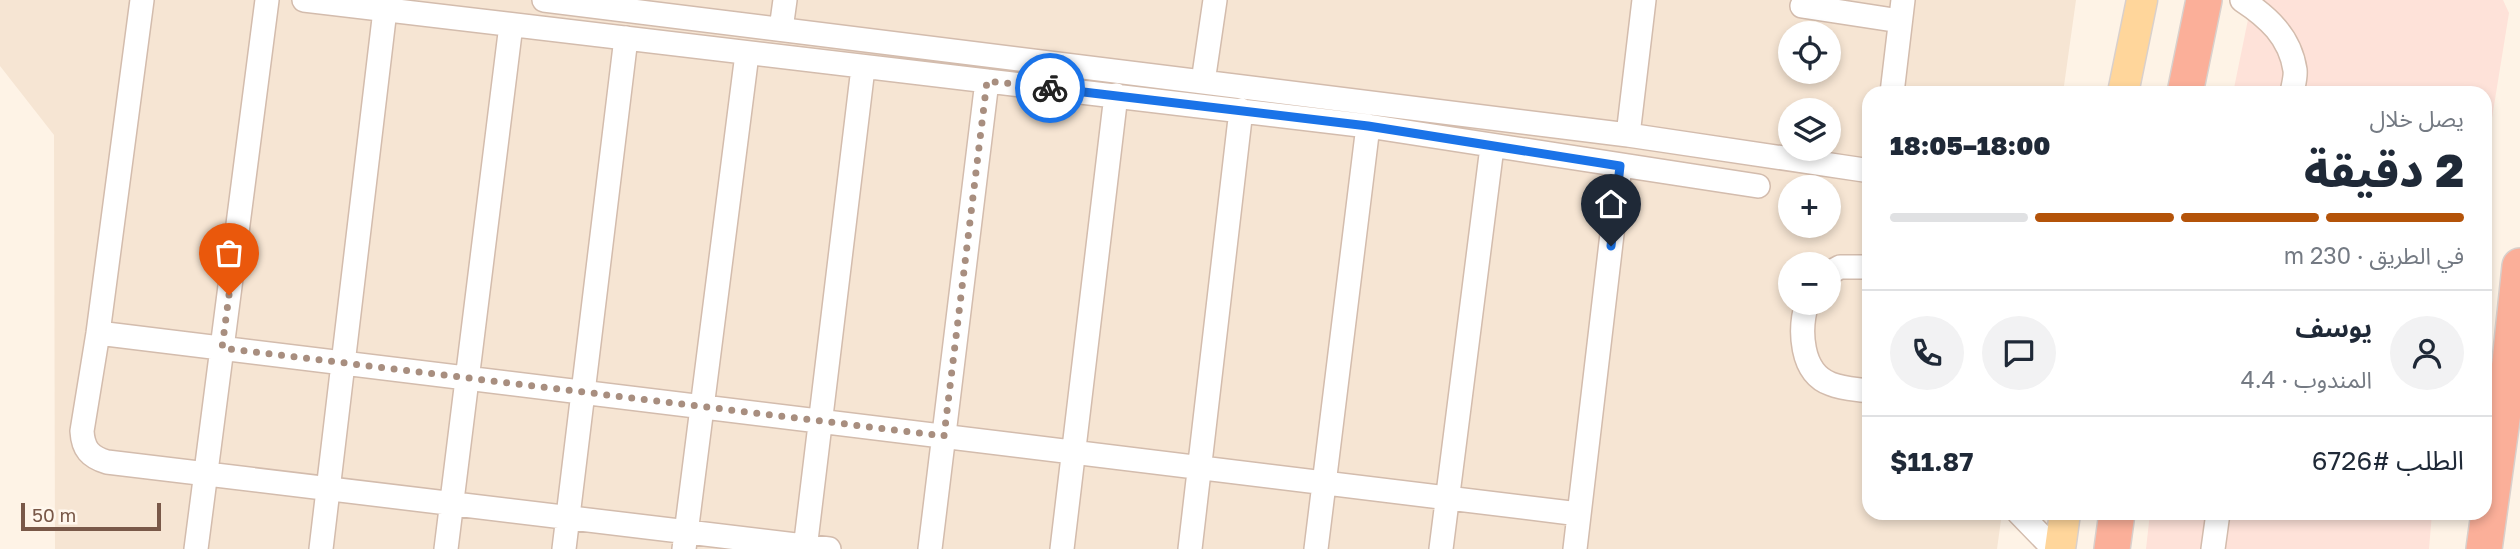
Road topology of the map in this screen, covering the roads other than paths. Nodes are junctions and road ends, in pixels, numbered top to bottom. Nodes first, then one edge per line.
1 (142, 0) edge
2 (267, 0) edge
3 (304, 0) edge
4 (544, 0) edge
5 (680, 0) edge
6 (785, 0) edge
7 (1215, 0) edge
8 (1644, 0) edge
9 (2142, 0) edge
10 (2204, 0) edge
11 (2242, 0) edge
12 (1802, 6) dead end
13 (385, 10) junction
14 (1902, 10) edge
15 (694, 18) junction
16 (511, 25) junction
17 (781, 29) junction
18 (626, 38) junction
19 (747, 54) junction
20 (863, 68) junction
21 (987, 81) junction
22 (1203, 82) junction
23 (1893, 86) edge
24 (2124, 86) edge
25 (2186, 86) edge
26 (2293, 86) edge
27 (1116, 95) junction
28 (1241, 110) junction
29 (1368, 126) junction
30 (1628, 135) junction
31 (1492, 147) junction
32 (1620, 166) junction
33 (1862, 170) edge
34 (1758, 186) dead end
35 (2520, 265) edge
36 (1841, 267) edge
37 (1862, 267) edge
38 (1804, 315) edge
39 (98, 333) junction
40 (222, 348) junction
41 (343, 363) junction
42 (467, 378) junction
43 (1862, 390) edge
44 (583, 392) junction
45 (702, 407) junction
46 (820, 421) junction
47 (944, 436) junction
48 (1073, 452) junction
49 (1199, 468) junction
50 (206, 474) junction
51 (1324, 483) junction
52 (328, 489) junction
53 (2492, 491) edge
54 (1447, 498) junction
55 (451, 503) junction
56 (1579, 514) junction
57 (568, 518) junction
58 (2026, 520) edge
59 (2064, 520) edge
60 (2116, 520) edge
61 (2217, 520) edge
62 (2488, 520) edge
63 (685, 540) edge
64 (805, 548) edge
65 (196, 549) edge
66 (321, 549) edge
67 (446, 549) edge
68 (564, 549) edge
69 (828, 549) edge
70 (930, 549) edge
71 (1062, 549) edge
72 (1190, 549) edge
73 (1316, 549) edge
74 (1441, 549) edge
75 (1575, 549) edge
76 (2054, 549) edge
77 (2060, 549) edge
78 (2112, 549) edge
79 (2213, 549) edge
80 (2484, 549) edge

1 - 39 street
2 - 40 street
3 - 13 street
4 - 15 street
5 - 15 street
6 - 17 street
7 - 22 street
8 - 30 street
9 - 24 main road
10 - 25 highway
11 - 26 street
12 - 14 street
13 - 16 street
13 - 41 street
14 - 23 street
15 - 17 street
16 - 18 street
16 - 42 street
17 - 22 street
18 - 19 street
18 - 44 street
19 - 20 street
19 - 45 street
20 - 21 street
20 - 46 street
21 - 27 street
21 - 47 street
22 - 30 street
27 - 28 street
27 - 48 street
28 - 29 street
28 - 49 street
29 - 31 street
29 - 51 street
30 - 33 street
31 - 32 street
31 - 54 street
32 - 34 street
32 - 56 street
35 - 53 highway
36 - 37 street
38 - 43 street
39 - 40 street
39 - 50 street
40 - 41 street
40 - 50 street
41 - 42 street
41 - 52 street
42 - 44 street
42 - 55 street
44 - 45 street
44 - 57 street
45 - 46 street
45 - 63 street
46 - 47 street
46 - 64 street
47 - 48 street
47 - 70 street
48 - 49 street
48 - 71 street
49 - 51 street
49 - 72 street
50 - 52 street
50 - 65 street
51 - 54 street
51 - 73 street
52 - 55 street
52 - 66 street
54 - 56 street
54 - 74 street
55 - 57 street
55 - 67 street
56 - 75 street
57 - 63 street
57 - 68 street
58 - 76 street
59 - 77 main road
60 - 78 highway
61 - 79 street
62 - 80 highway
63 - 64 street
64 - 69 street

